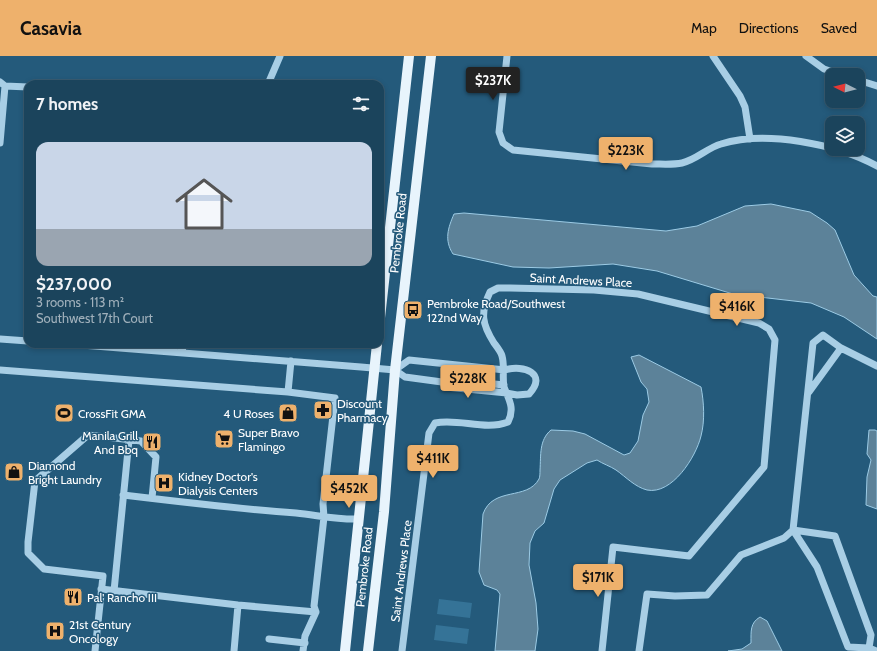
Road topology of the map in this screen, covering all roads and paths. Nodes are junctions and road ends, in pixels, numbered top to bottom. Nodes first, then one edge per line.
1 (280, 56) edge
2 (409, 56) edge
3 (431, 56) edge
4 (507, 56) edge
5 (713, 56) edge
6 (806, 56) edge
7 (825, 69) edge
8 (270, 80) edge
9 (865, 82) edge
10 (3, 84) edge
11 (24, 86) edge
12 (877, 86) edge
13 (750, 139) junction
14 (0, 143) edge
15 (877, 166) edge
16 (384, 282) edge
17 (0, 339) edge
18 (24, 341) edge
19 (119, 348) edge
20 (183, 348) edge
21 (376, 348) edge
22 (841, 348) junction
23 (182, 353) junction
24 (291, 361) junction
25 (877, 366) edge
26 (374, 368) junction
27 (0, 370) edge
28 (395, 370) junction
29 (505, 370) junction
30 (442, 382) junction
31 (504, 385) junction
32 (288, 392) junction
33 (809, 392) junction
34 (507, 393) junction
35 (129, 440) junction
36 (123, 495) junction
37 (152, 498) junction
38 (324, 518) junction
39 (359, 519) junction
40 (793, 530) junction
41 (101, 589) junction
42 (114, 592) junction
43 (238, 605) junction
44 (316, 612) junction
45 (269, 640) dead end
46 (305, 643) junction
47 (873, 650) edge
48 (95, 651) edge
49 (234, 651) edge
50 (303, 651) edge
51 (345, 651) edge
52 (368, 651) edge
53 (402, 651) edge
54 (602, 651) edge
55 (639, 651) edge

1 - 8 street
2 - 16 main road, Pembroke Road
3 - 28 main road, Pembroke Road
4 - 13 street
5 - 13 street
6 - 7 street
9 - 12 street
10 - 11 street
10 - 14 street
13 - 15 street
17 - 18 street
19 - 23 street
20 - 23 street
21 - 26 main road, Pembroke Road
22 - 25 street
22 - 33 street
22 - 33 street
23 - 24 street
24 - 26 street
24 - 32 street
26 - 28 street
26 - 39 main road, Pembroke Road
27 - 32 street
28 - 29 street
28 - 30 street
28 - 52 main road, Pembroke Road
29 - 31 street, Saint Andrews Place
29 - 34 street
29 - 54 street, Saint Andrews Place
30 - 31 street
30 - 34 street
31 - 34 street, Saint Andrews Place
32 - 38 street
33 - 40 street
34 - 53 street, Saint Andrews Place
35 - 36 street
35 - 37 street
35 - 41 street
36 - 37 street
36 - 42 street
37 - 38 street
38 - 39 street
38 - 44 street
39 - 51 main road, Pembroke Road
40 - 47 street
40 - 47 street
40 - 55 street
41 - 42 street
41 - 48 street
42 - 43 street
43 - 44 street
43 - 49 street
44 - 46 street
45 - 46 street
46 - 50 street

